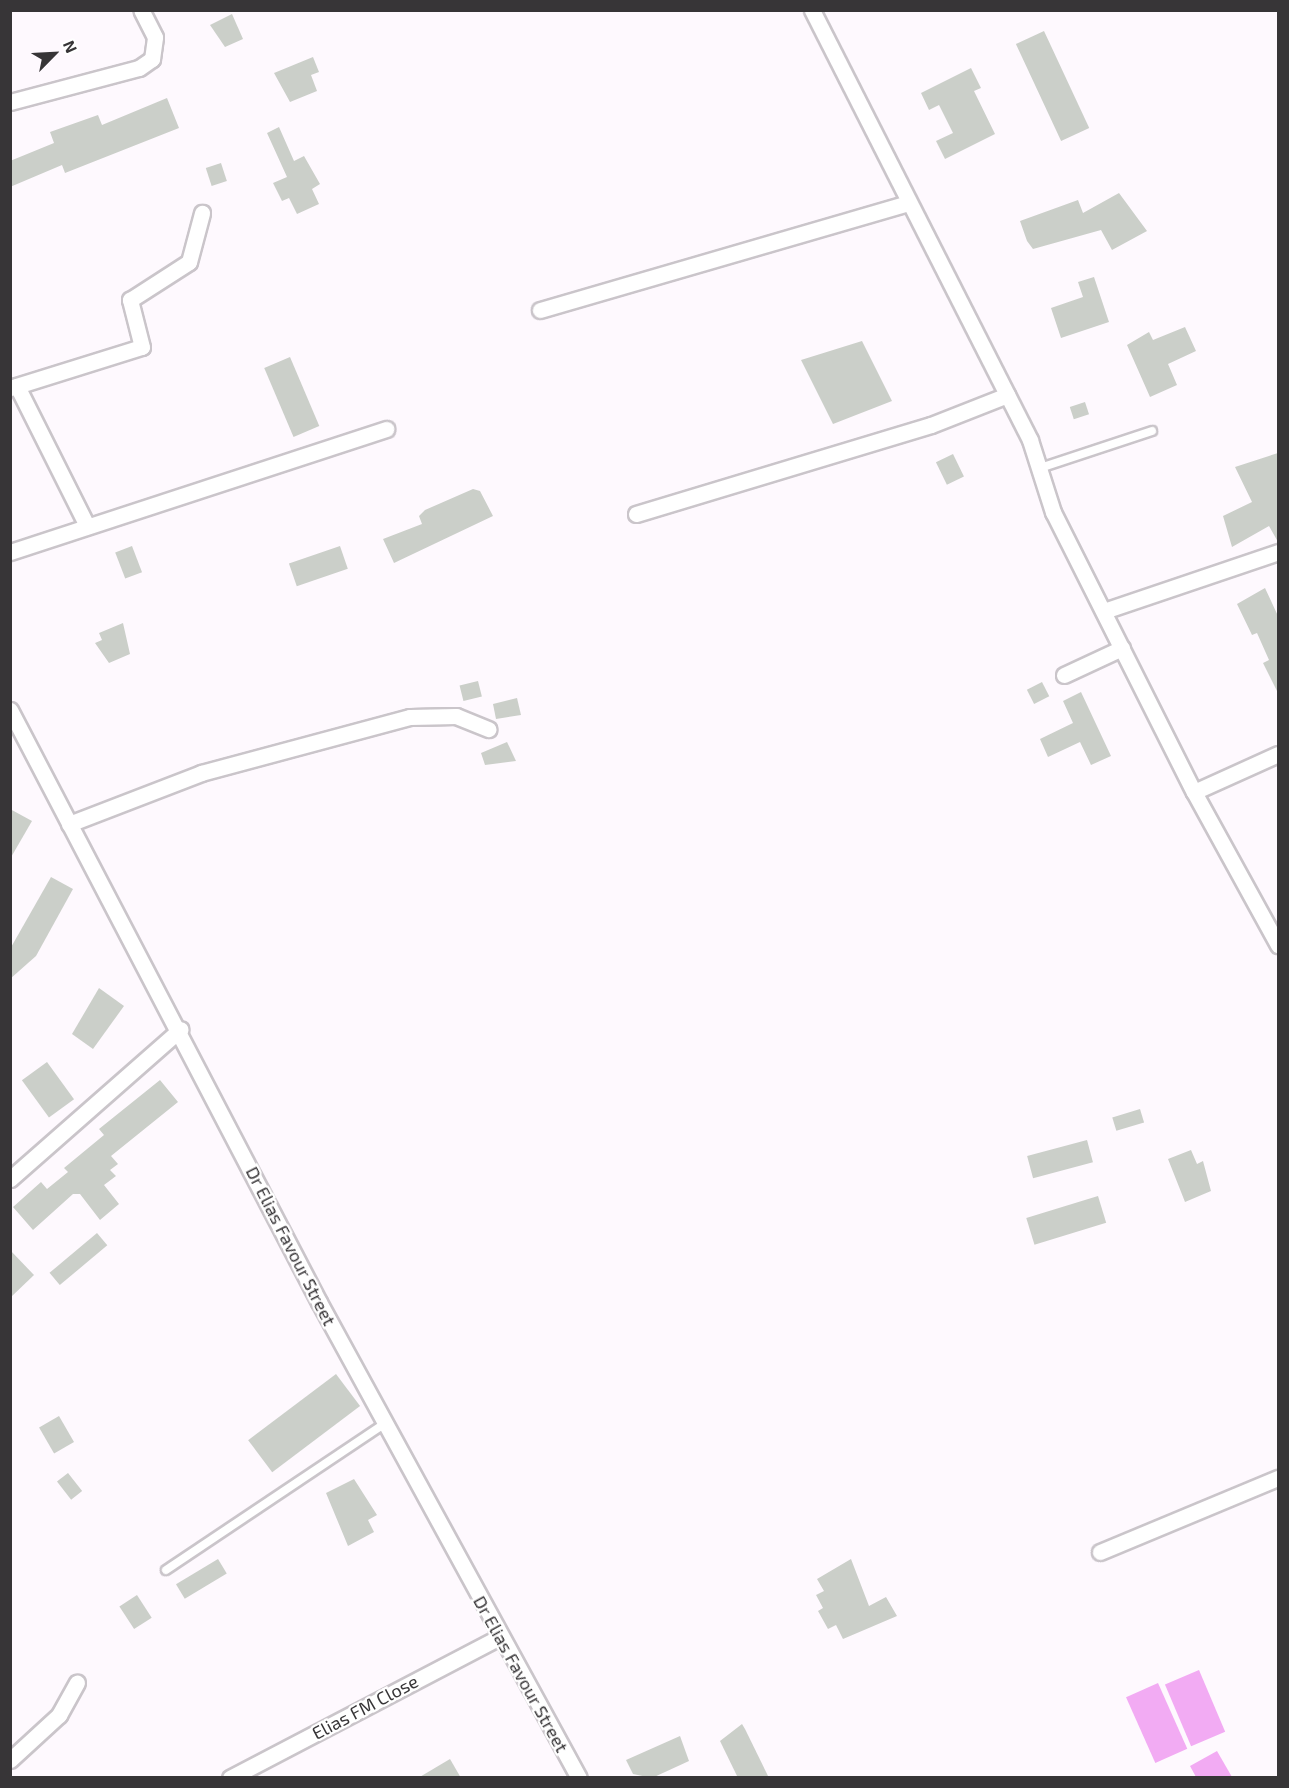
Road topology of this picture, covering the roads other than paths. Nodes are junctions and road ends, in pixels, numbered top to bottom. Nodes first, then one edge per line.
1 (141, 10) edge
2 (812, 10) edge
3 (10, 102) edge
4 (909, 203) junction
5 (202, 213) dead end
6 (540, 310) dead end
7 (14, 386) edge
8 (1007, 395) junction
9 (387, 429) dead end
10 (1152, 431) dead end
11 (1040, 468) junction
12 (636, 514) dead end
13 (87, 526) junction
14 (10, 552) edge
15 (1278, 552) edge
16 (1104, 611) junction
17 (1122, 648) junction
18 (1064, 675) dead end
19 (11, 712) edge
20 (488, 729) dead end
21 (1278, 754) edge
22 (1194, 792) junction
23 (69, 824) junction
24 (1278, 945) edge
25 (181, 1029) junction
26 (10, 1179) edge
27 (384, 1424) junction
28 (1278, 1478) edge
29 (1100, 1552) dead end
30 (166, 1570) dead end
31 (500, 1637) junction
32 (77, 1683) dead end
33 (10, 1760) edge
34 (230, 1778) edge
35 (579, 1778) edge

1 - 3 street
2 - 4 street
4 - 6 street
4 - 8 street
5 - 7 street
7 - 13 street
8 - 11 street
8 - 12 street
9 - 13 street
10 - 11 lane
11 - 16 street
13 - 14 street
15 - 16 street
16 - 17 street
17 - 18 street
17 - 22 street
19 - 23 street, Dr Elias Favour Street
20 - 23 street
21 - 22 street
22 - 24 street
23 - 25 street, Dr Elias Favour Street
25 - 26 street
25 - 27 street, Dr Elias Favour Street
27 - 30 lane
27 - 31 street, Dr Elias Favour Street
28 - 29 street
31 - 34 street, Elias FM Close
31 - 35 street, Dr Elias Favour Street
32 - 33 street

